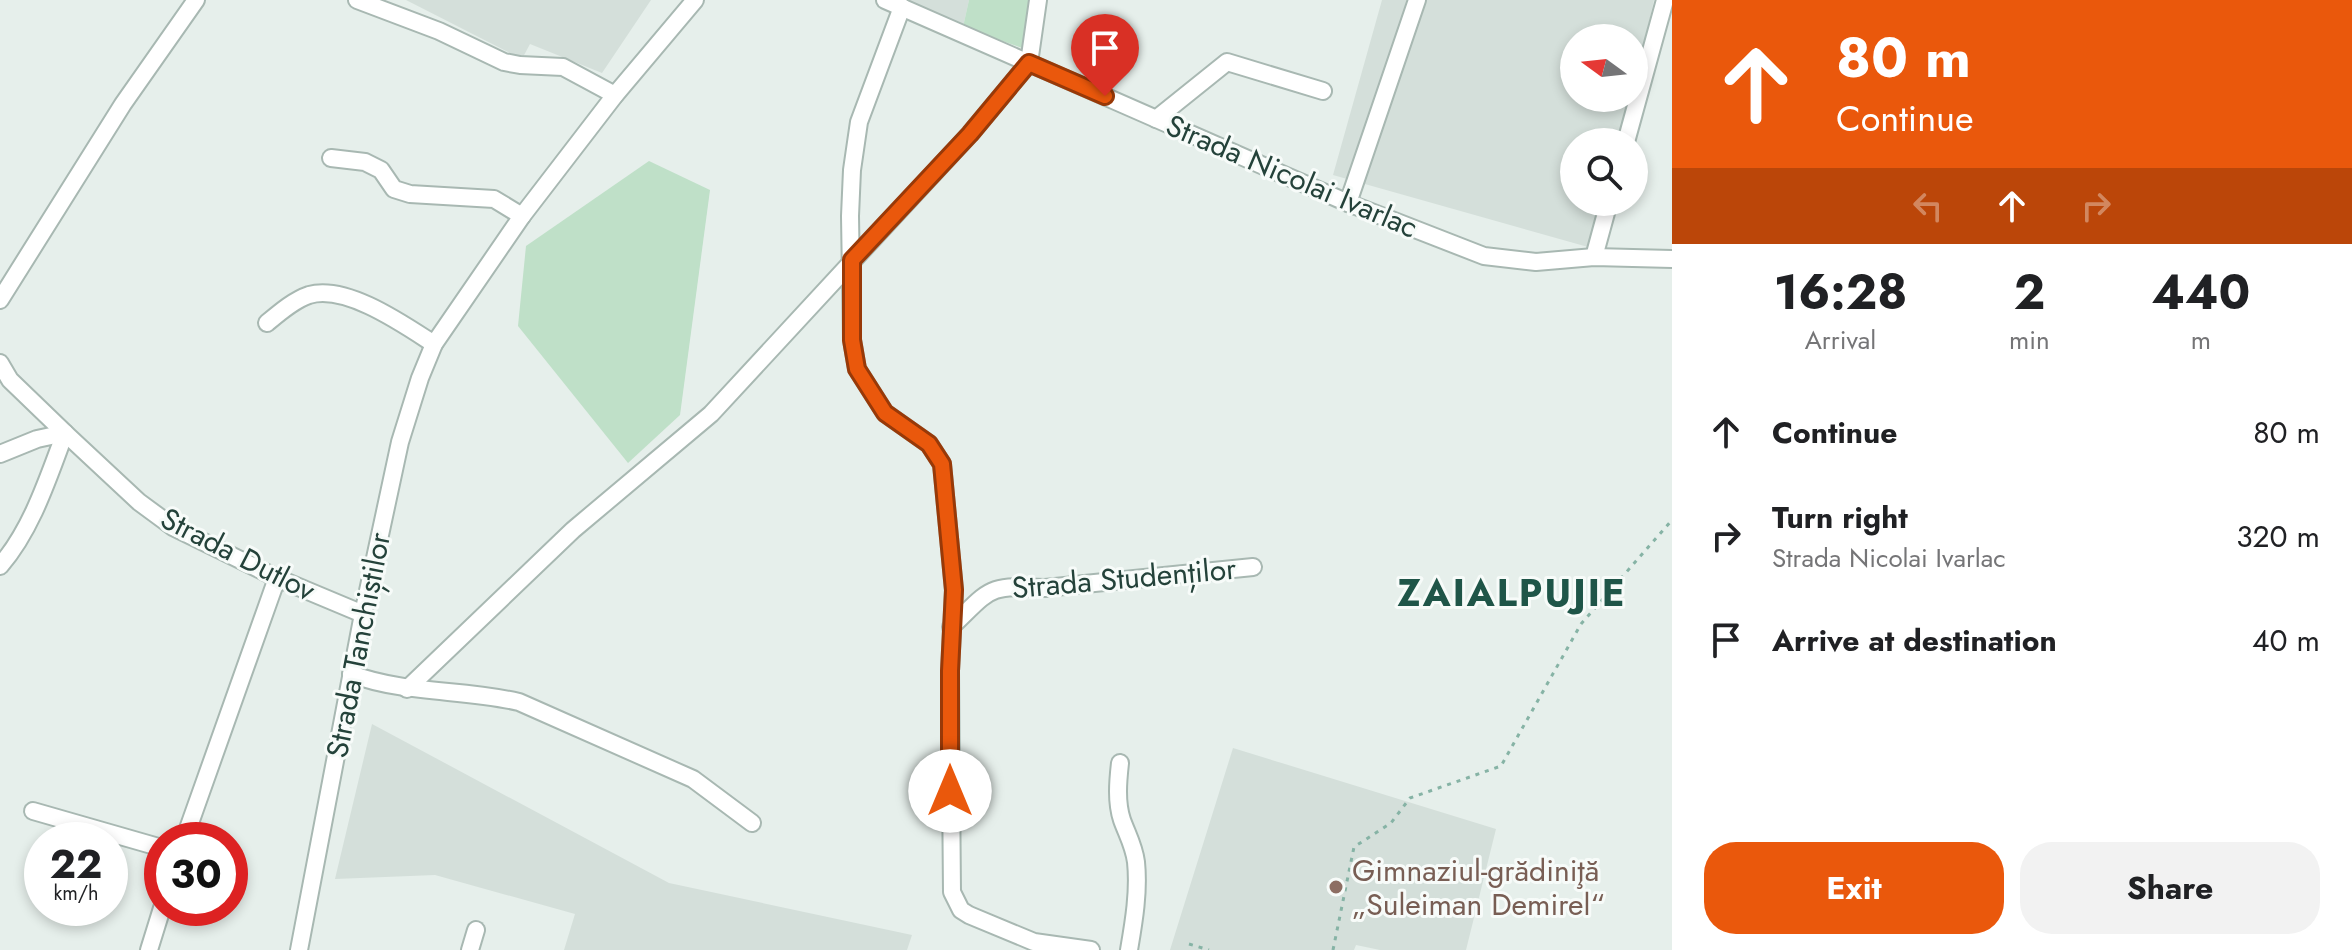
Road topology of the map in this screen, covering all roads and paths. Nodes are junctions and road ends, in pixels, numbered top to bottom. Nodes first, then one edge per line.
1 (196, 0) edge
2 (357, 0) edge
3 (695, 0) edge
4 (885, 0) edge
5 (1038, 0) edge
6 (1417, 0) edge
7 (1665, 0) edge
8 (902, 7) junction
9 (1029, 63) junction
10 (1323, 91) dead end
11 (615, 95) junction
12 (1156, 119) junction
13 (1630, 128) edge
14 (331, 158) dead end
15 (1348, 203) junction
16 (522, 216) junction
17 (1605, 216) edge
18 (1594, 257) junction
19 (1672, 259) edge
20 (852, 260) junction
21 (0, 300) edge
22 (267, 323) dead end
23 (434, 344) junction
24 (1, 366) edge
25 (65, 433) junction
26 (0, 454) edge
27 (1672, 520) edge
28 (0, 566) edge
29 (1253, 567) dead end
30 (277, 578) junction
31 (363, 614) junction
32 (951, 627) junction
33 (351, 674) junction
34 (407, 689) junction
35 (1120, 763) dead end
36 (33, 811) dead end
37 (190, 822) edge
38 (752, 823) dead end
39 (144, 843) edge
40 (156, 926) edge
41 (476, 930) dead end
42 (1189, 944) dead end
43 (1032, 946) edge
44 (149, 950) edge
45 (299, 950) edge
46 (470, 950) edge
47 (1091, 950) edge
48 (1129, 950) edge
49 (1209, 950) edge
50 (1333, 950) edge

1 - 21 street
2 - 11 street
3 - 11 street, Strada Tanchiștilor
4 - 8 street, Strada Nicolai Ivarlac
5 - 9 street
6 - 15 street
7 - 13 street
8 - 9 street, Strada Nicolai Ivarlac
8 - 20 street
9 - 12 street, Strada Nicolai Ivarlac
9 - 20 street
10 - 12 street
11 - 16 street, Strada Tanchiștilor
12 - 15 street, Strada Nicolai Ivarlac
14 - 16 street
15 - 18 street, Strada Nicolai Ivarlac
16 - 23 street, Strada Tanchiștilor
17 - 18 street
18 - 19 street, Strada Nicolai Ivarlac
20 - 32 street
20 - 34 street
22 - 23 street
23 - 31 street, Strada Tanchiștilor
24 - 25 street, Strada Dutlov
25 - 26 street
25 - 28 street
25 - 30 street, Strada Dutlov
27 - 50 path
29 - 32 street, Strada Studenților
30 - 31 street, Strada Dutlov
30 - 37 street
31 - 33 street, Strada Tanchiștilor
32 - 43 street
33 - 34 street
33 - 45 street, Strada Tanchiștilor
34 - 38 street
35 - 48 street
36 - 39 street
40 - 44 street
41 - 46 street
42 - 49 path
43 - 47 street

